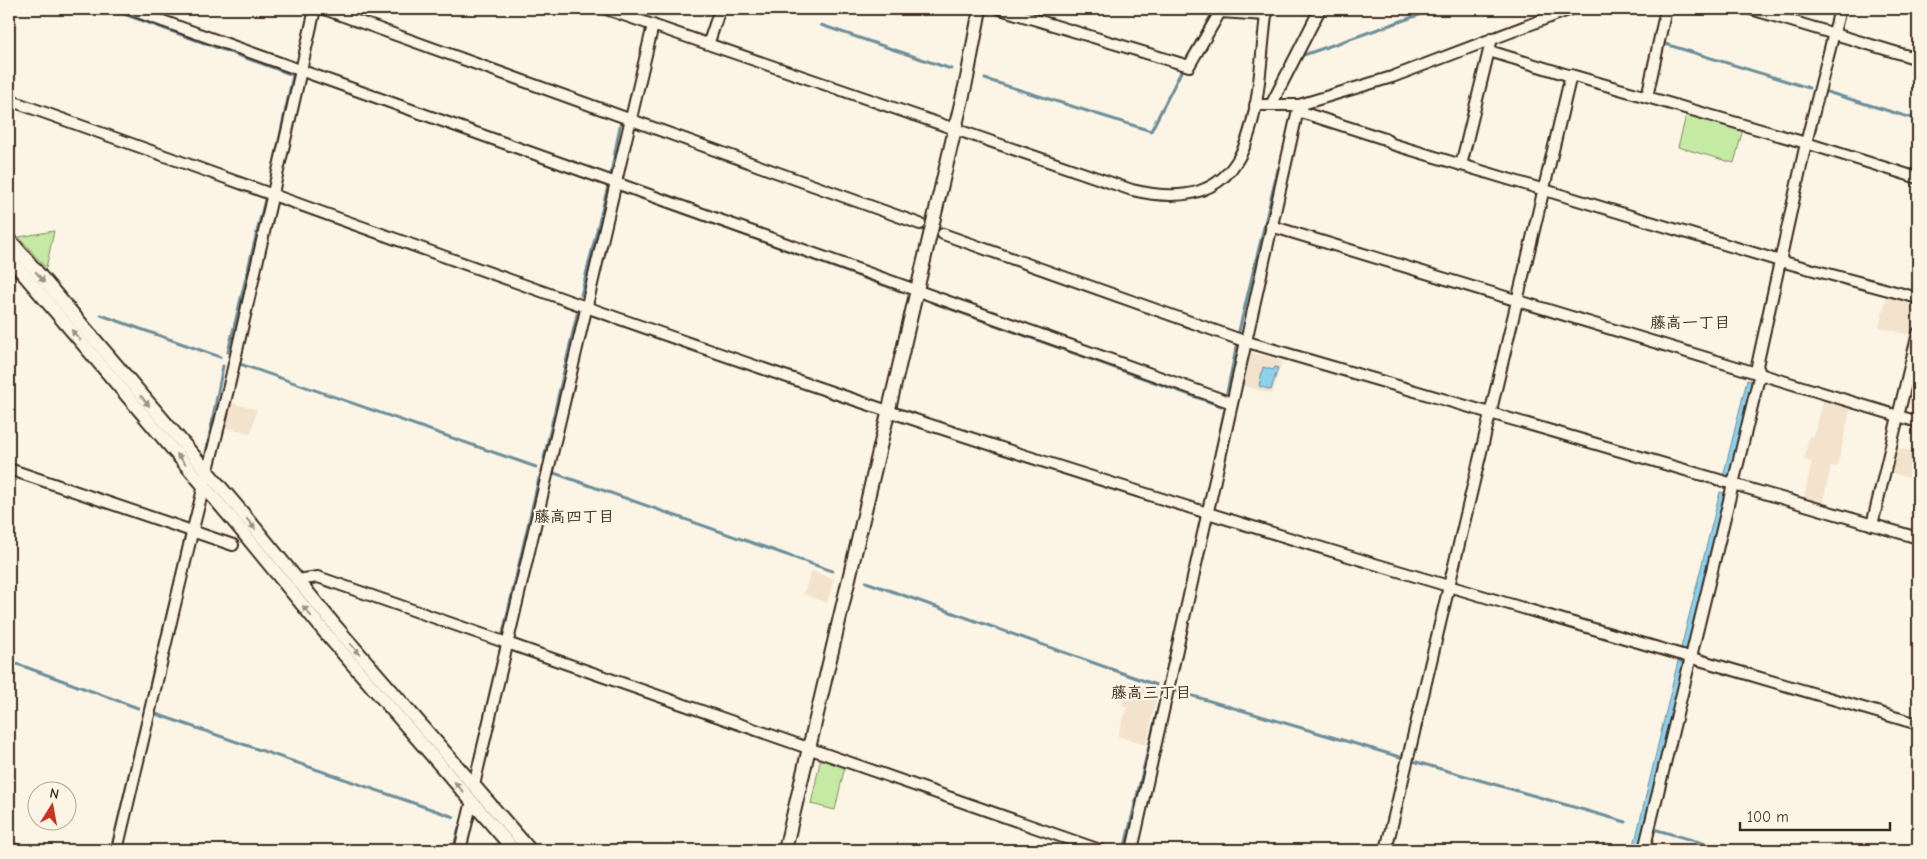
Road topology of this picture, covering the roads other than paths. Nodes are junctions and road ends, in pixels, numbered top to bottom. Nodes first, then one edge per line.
1 (129, 9) edge
2 (314, 9) edge
3 (324, 9) edge
4 (606, 9) edge
5 (720, 9) edge
6 (980, 9) edge
7 (1000, 9) edge
8 (1320, 9) edge
9 (1571, 9) edge
10 (1666, 9) edge
11 (1751, 9) edge
12 (1840, 9) edge
13 (1558, 11) edge
14 (1268, 12) edge
15 (653, 25) junction
16 (1833, 34) junction
17 (1492, 38) junction
18 (709, 42) junction
19 (1489, 51) junction
20 (1918, 59) edge
21 (300, 71) junction
22 (1571, 76) junction
23 (1647, 97) junction
24 (9, 100) edge
25 (1271, 104) junction
26 (1256, 105) junction
27 (1299, 105) junction
28 (630, 120) junction
29 (955, 129) junction
30 (1806, 143) junction
31 (1461, 165) junction
32 (1918, 178) edge
33 (616, 184) junction
34 (1544, 190) junction
35 (273, 194) junction
36 (920, 224) dead end
37 (1271, 226) junction
38 (943, 234) dead end
39 (9, 240) edge
40 (9, 257) edge
41 (1780, 261) junction
42 (917, 291) junction
43 (1918, 298) edge
44 (1518, 301) junction
45 (587, 306) junction
46 (1918, 333) edge
47 (1244, 341) junction
48 (1760, 374) junction
49 (1232, 403) junction
50 (888, 411) junction
51 (1491, 413) junction
52 (1897, 416) junction
53 (1918, 422) edge
54 (9, 469) edge
55 (208, 474) junction
56 (1734, 484) junction
57 (204, 487) junction
58 (1209, 515) junction
59 (1872, 524) junction
60 (192, 533) junction
61 (1918, 538) edge
62 (233, 545) dead end
63 (297, 580) junction
64 (1449, 586) junction
65 (509, 643) junction
66 (1690, 658) junction
67 (1918, 724) edge
68 (809, 748) junction
69 (474, 786) junction
70 (472, 801) junction
71 (9, 847) edge
72 (15, 850) edge
73 (117, 850) edge
74 (460, 850) edge
75 (514, 850) edge
76 (530, 850) edge
77 (785, 850) edge
78 (1100, 850) edge
79 (1132, 850) edge
80 (1386, 850) edge
81 (1644, 850) edge

1 - 21 street
2 - 21 street
3 - 28 street
4 - 15 street
5 - 18 street
6 - 29 street
7 - 14 street
8 - 25 street
9 - 13 street
10 - 23 street
11 - 16 street
12 - 16 street
13 - 17 street
14 - 26 street
15 - 18 street
15 - 28 street
16 - 20 street
16 - 30 street
17 - 19 street
17 - 27 street
18 - 29 street
19 - 22 street
19 - 31 street
21 - 33 street
21 - 35 street
22 - 23 street
22 - 34 street
23 - 30 street
24 - 35 street
25 - 26 street
25 - 27 street
26 - 29 street
27 - 31 street
27 - 37 street
28 - 33 street
28 - 36 street
29 - 42 street
30 - 32 street
30 - 41 street
31 - 34 street
33 - 42 street
33 - 45 street
34 - 41 street
34 - 44 street
35 - 45 street
35 - 55 street
37 - 44 street
37 - 47 street
38 - 47 street
39 -> 55 street
57 -> 40 street
41 - 43 street
41 - 48 street
42 - 49 street
42 - 50 street
44 - 48 street
44 - 51 street
45 - 50 street
45 - 65 street
46 - 52 street
47 - 49 street
47 - 51 street
48 - 52 street
48 - 56 street
49 - 58 street
50 - 58 street
50 - 68 street
51 - 56 street
51 - 64 street
52 - 53 street
52 - 59 street
54 - 60 street
55 - 57 street
55 -> 63 street
56 - 59 street
56 - 66 street
57 - 60 street
70 -> 57 street
58 - 64 street
58 - 79 street
59 - 61 street
60 - 62 street
60 - 73 street
63 - 65 street
63 -> 69 street
64 - 66 street
64 - 80 street
65 - 68 street
65 - 69 street
66 - 67 street
66 - 81 street
68 - 77 street
68 - 78 street
69 - 76 street
70 - 74 street
70 - 75 street
71 - 72 street

